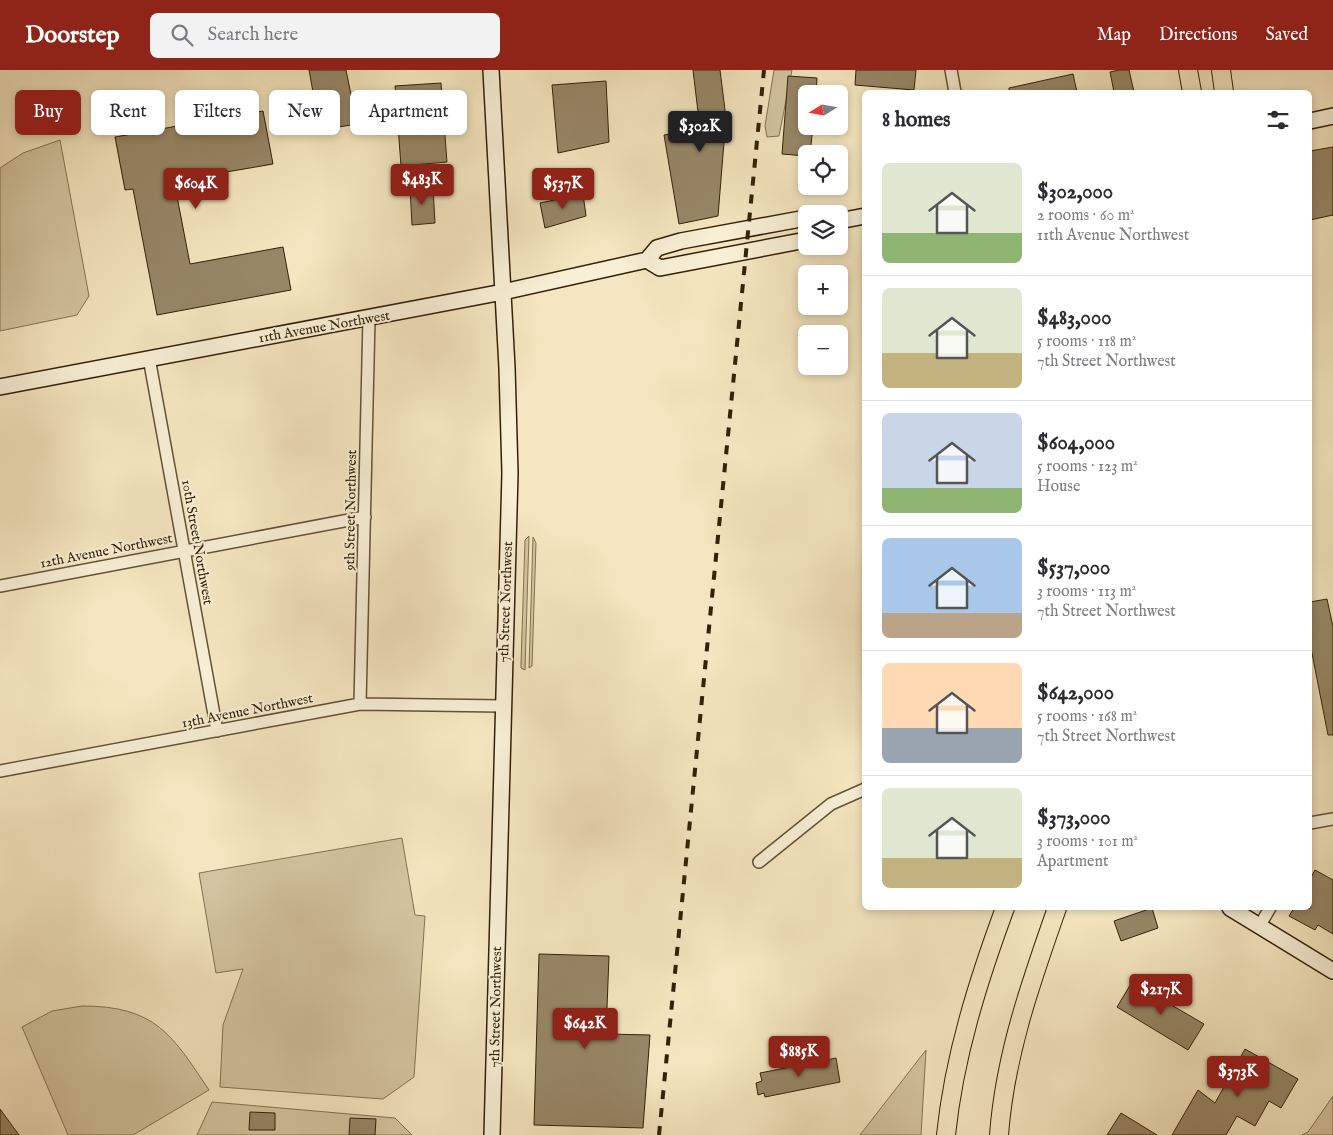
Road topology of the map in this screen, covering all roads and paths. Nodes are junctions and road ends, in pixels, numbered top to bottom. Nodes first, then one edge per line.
1 (491, 70) edge
2 (951, 70) edge
3 (1188, 70) edge
4 (1221, 70) edge
5 (955, 90) edge
6 (1192, 90) edge
7 (1224, 90) edge
8 (1333, 116) edge
9 (1312, 121) edge
10 (862, 217) edge
11 (798, 219) edge
12 (848, 219) edge
13 (798, 242) edge
14 (647, 260) junction
15 (503, 292) junction
16 (369, 318) junction
17 (149, 358) junction
18 (0, 387) edge
19 (365, 517) junction
20 (184, 551) junction
21 (0, 586) edge
22 (360, 704) junction
23 (502, 706) junction
24 (217, 731) junction
25 (0, 772) edge
26 (862, 789) edge
27 (1333, 818) edge
28 (1312, 823) edge
29 (759, 862) dead end
30 (1003, 910) edge
31 (1056, 910) edge
32 (1233, 910) edge
33 (1269, 910) edge
34 (1260, 926) junction
35 (1333, 971) edge
36 (492, 1135) edge
37 (946, 1135) edge
38 (999, 1135) edge

1 - 15 main road, 7th Street Northwest
2 - 5 street
3 - 6 main road
4 - 7 main road
8 - 9 main road
10 - 12 main road
11 - 14 main road, 11th Avenue Northwest
13 - 14 main road, 11th Avenue Northwest
14 - 15 main road, 11th Avenue Northwest
15 - 16 main road, 11th Avenue Northwest
15 - 23 main road, 7th Street Northwest
16 - 17 main road, 11th Avenue Northwest
16 - 19 street, 9th Street Northwest
17 - 18 main road, 11th Avenue Northwest
17 - 20 street, 10th Street Northwest
19 - 20 street, 12th Avenue Northwest
19 - 22 street, 9th Street Northwest
20 - 21 street, 12th Avenue Northwest
20 - 24 street, 10th Street Northwest
22 - 23 street, 13th Avenue Northwest
22 - 24 street, 13th Avenue Northwest
23 - 36 main road, 7th Street Northwest
24 - 25 street, 13th Avenue Northwest
26 - 29 street
27 - 28 street
30 - 37 main road
31 - 38 main road
32 - 34 main road
33 - 34 street
34 - 35 main road

